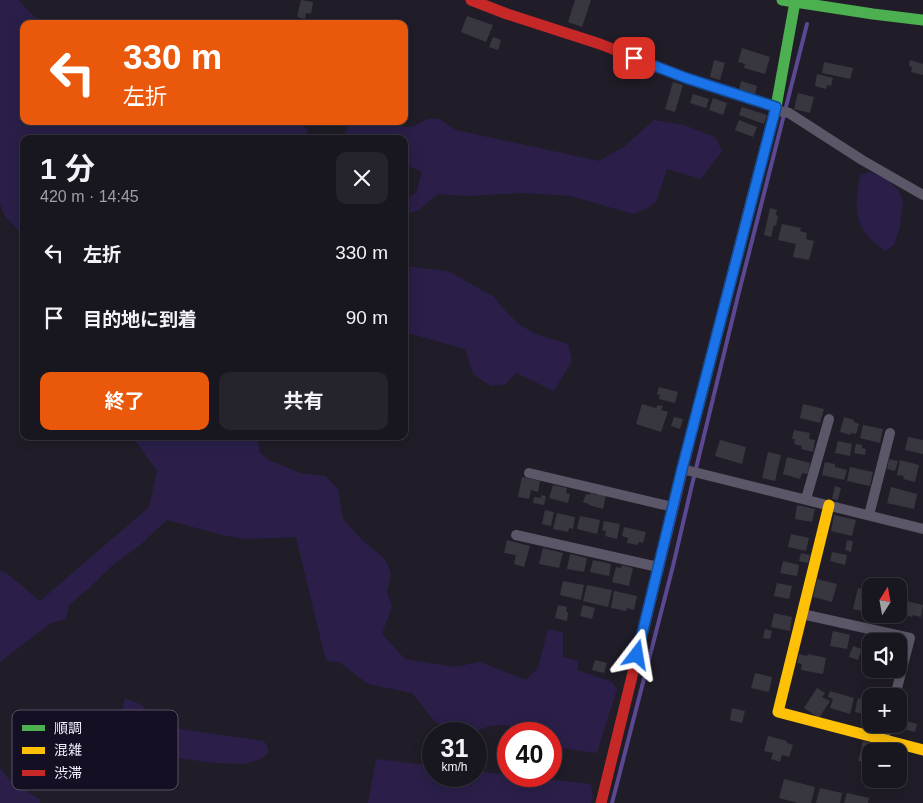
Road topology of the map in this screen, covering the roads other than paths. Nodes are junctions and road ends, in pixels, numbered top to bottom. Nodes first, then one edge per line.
1 (471, 0) edge
2 (782, 0) edge
3 (795, 2) junction
4 (923, 20) edge
5 (780, 111) junction
6 (923, 196) edge
7 (828, 419) dead end
8 (890, 433) dead end
9 (691, 471) junction
10 (529, 473) dead end
11 (806, 499) junction
12 (828, 505) junction
13 (673, 507) junction
14 (869, 515) junction
15 (923, 529) edge
16 (516, 536) dead end
17 (658, 567) junction
18 (802, 614) junction
19 (897, 688) edge
20 (886, 733) edge
21 (884, 740) junction
22 (923, 750) edge
23 (601, 803) edge

1 - 5 main road
2 - 3 main road
3 - 4 main road
3 - 5 main road
5 - 6 street
5 - 9 main road
7 - 11 street
8 - 14 street
9 - 11 street
9 - 13 main road
10 - 13 street
11 - 12 street
12 - 14 street
12 - 18 main road
13 - 17 main road
14 - 15 street
16 - 17 street
17 - 23 main road
18 - 19 street
18 - 21 main road
20 - 21 street
21 - 22 main road

